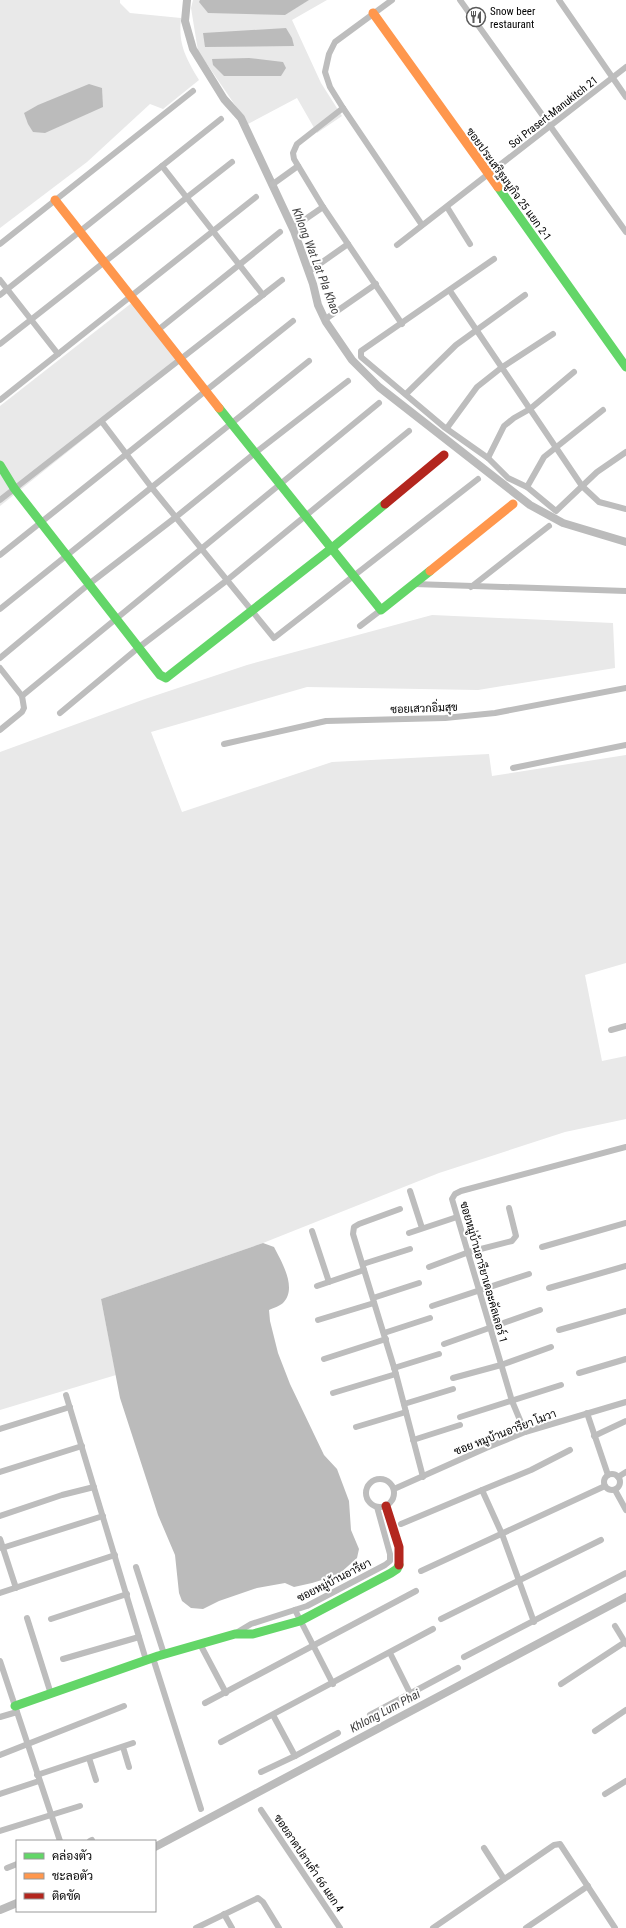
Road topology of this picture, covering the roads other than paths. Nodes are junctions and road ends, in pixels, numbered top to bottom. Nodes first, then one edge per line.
1 (392, 0) edge
2 (460, 0) edge
3 (560, 0) edge
4 (373, 13) junction
5 (626, 67) edge
6 (613, 78) junction
7 (193, 91) dead end
8 (626, 96) edge
9 (343, 108) junction
10 (221, 119) dead end
11 (550, 127) junction
12 (232, 162) dead end
13 (162, 166) junction
14 (298, 166) junction
15 (488, 176) junction
16 (273, 184) dead end
17 (188, 197) junction
18 (256, 197) dead end
19 (55, 200) junction
20 (323, 207) junction
21 (447, 207) junction
22 (422, 225) junction
23 (294, 227) dead end
24 (214, 230) junction
25 (80, 231) junction
26 (280, 232) dead end
27 (626, 232) edge
28 (0, 244) edge
29 (348, 244) junction
30 (470, 244) dead end
31 (397, 245) dead end
32 (494, 259) dead end
33 (105, 262) junction
34 (240, 264) junction
35 (311, 270) dead end
36 (0, 280) edge
37 (282, 280) dead end
38 (376, 284) junction
39 (8, 289) junction
40 (450, 291) junction
41 (0, 295) edge
42 (262, 295) junction
43 (525, 295) dead end
44 (132, 296) junction
45 (327, 318) dead end
46 (31, 319) junction
47 (293, 321) dead end
48 (402, 324) junction
49 (158, 330) junction
50 (475, 330) junction
51 (553, 334) dead end
52 (0, 344) edge
53 (58, 354) junction
54 (179, 358) junction
55 (309, 361) dead end
56 (626, 367) edge
57 (501, 368) junction
58 (574, 372) dead end
59 (348, 381) dead end
60 (205, 391) junction
61 (406, 394) junction
62 (0, 400) edge
63 (379, 403) dead end
64 (530, 409) junction
65 (603, 410) dead end
66 (102, 422) junction
67 (230, 423) junction
68 (447, 428) junction
69 (409, 431) dead end
70 (557, 447) junction
71 (626, 452) edge
72 (255, 453) junction
73 (126, 455) junction
74 (444, 455) dead end
75 (488, 458) junction
76 (0, 465) edge
77 (478, 479) dead end
78 (280, 485) junction
79 (582, 486) junction
80 (527, 487) junction
81 (14, 488) junction
82 (152, 488) junction
83 (0, 500) edge
84 (513, 504) dead end
85 (626, 509) edge
86 (306, 516) junction
87 (176, 517) junction
88 (42, 522) junction
89 (549, 526) dead end
90 (332, 548) junction
91 (201, 549) junction
92 (66, 554) junction
93 (0, 555) edge
94 (354, 577) junction
95 (226, 581) junction
96 (89, 584) junction
97 (414, 584) junction
98 (471, 587) junction
99 (626, 591) edge
100 (0, 609) edge
101 (381, 610) junction
102 (252, 611) junction
103 (116, 618) junction
104 (360, 626) dead end
105 (138, 648) junction
106 (0, 658) edge
107 (1, 673) edge
108 (626, 688) edge
109 (22, 696) junction
110 (60, 713) dead end
111 (0, 730) edge
112 (224, 744) dead end
113 (626, 745) edge
114 (513, 768) dead end
115 (626, 1026) edge
116 (612, 1030) dead end
117 (626, 1147) edge
118 (410, 1191) dead end
119 (508, 1208) dead end
120 (400, 1209) dead end
121 (456, 1217) junction
122 (626, 1223) edge
123 (422, 1228) junction
124 (312, 1231) dead end
125 (409, 1233) dead end
126 (542, 1247) dead end
127 (410, 1249) dead end
128 (469, 1252) junction
129 (626, 1266) edge
130 (364, 1267) junction
131 (429, 1267) dead end
132 (529, 1274) dead end
133 (329, 1282) junction
134 (419, 1283) dead end
135 (318, 1286) dead end
136 (549, 1288) dead end
137 (478, 1290) junction
138 (374, 1300) junction
139 (432, 1306) dead end
140 (540, 1310) dead end
141 (626, 1311) edge
142 (430, 1318) dead end
143 (318, 1320) dead end
144 (490, 1328) junction
145 (559, 1330) dead end
146 (385, 1336) junction
147 (444, 1344) dead end
148 (552, 1347) dead end
149 (439, 1354) dead end
150 (324, 1359) dead end
151 (626, 1359) edge
152 (501, 1365) junction
153 (395, 1371) junction
154 (579, 1374) dead end
155 (453, 1378) dead end
156 (560, 1384) dead end
157 (453, 1388) dead end
158 (333, 1393) dead end
159 (66, 1395) dead end
160 (512, 1401) junction
161 (626, 1402) edge
162 (404, 1404) junction
163 (70, 1407) junction
164 (406, 1412) junction
165 (586, 1412) junction
166 (460, 1417) dead end
167 (626, 1420) edge
168 (460, 1425) dead end
169 (356, 1427) dead end
170 (0, 1430) edge
171 (525, 1432) junction
172 (594, 1436) junction
173 (413, 1440) junction
174 (82, 1446) junction
175 (570, 1450) dead end
176 (0, 1472) edge
177 (626, 1472) edge
178 (608, 1475) junction
179 (423, 1477) junction
180 (618, 1477) junction
181 (605, 1486) junction
182 (94, 1487) junction
183 (394, 1489) junction
184 (482, 1490) junction
185 (615, 1490) junction
186 (382, 1506) junction
187 (626, 1510) edge
188 (0, 1516) edge
189 (103, 1516) junction
190 (401, 1524) dead end
191 (502, 1534) junction
192 (0, 1540) edge
193 (601, 1540) dead end
194 (2, 1548) junction
195 (115, 1555) junction
196 (136, 1566) dead end
197 (421, 1570) dead end
198 (626, 1573) edge
199 (519, 1581) junction
200 (16, 1588) junction
201 (416, 1591) dead end
202 (0, 1593) edge
203 (127, 1594) junction
204 (295, 1610) junction
205 (27, 1618) dead end
206 (51, 1618) dead end
207 (441, 1619) dead end
208 (300, 1621) junction
209 (534, 1622) junction
210 (614, 1626) dead end
211 (433, 1629) dead end
212 (235, 1634) junction
213 (139, 1637) junction
214 (625, 1643) edge
215 (200, 1644) junction
216 (313, 1645) junction
217 (390, 1653) junction
218 (164, 1654) junction
219 (464, 1657) dead end
220 (64, 1659) dead end
221 (150, 1659) junction
222 (0, 1661) edge
223 (458, 1668) dead end
224 (7, 1678) junction
225 (0, 1680) edge
226 (332, 1684) junction
227 (561, 1684) dead end
228 (226, 1692) junction
229 (410, 1693) junction
230 (51, 1694) junction
231 (205, 1703) dead end
232 (124, 1706) dead end
233 (16, 1709) junction
234 (626, 1710) edge
235 (370, 1715) dead end
236 (273, 1716) junction
237 (0, 1717) edge
238 (595, 1731) dead end
239 (338, 1733) dead end
240 (221, 1742) dead end
241 (28, 1743) junction
242 (134, 1743) dead end
243 (123, 1747) junction
244 (0, 1755) edge
245 (295, 1756) junction
246 (89, 1758) junction
247 (129, 1766) dead end
248 (261, 1772) dead end
249 (38, 1778) junction
250 (96, 1780) dead end
251 (626, 1781) edge
252 (0, 1794) edge
253 (605, 1794) dead end
254 (80, 1806) dead end
255 (201, 1809) dead end
256 (261, 1810) dead end
257 (51, 1815) junction
258 (0, 1831) edge
259 (60, 1840) edge
260 (484, 1848) dead end
261 (16, 1864) edge
262 (7, 1868) dead end
263 (504, 1879) junction
264 (588, 1886) junction
265 (224, 1914) junction
266 (196, 1928) edge
267 (232, 1928) edge
268 (279, 1928) edge
269 (340, 1928) edge
270 (433, 1928) edge
271 (526, 1928) edge
272 (615, 1928) edge

1 - 4 street
2 - 11 street
3 - 6 street
4 - 9 street
4 - 15 street, ซอยประเสริฐมนูกิจ 25 แยก 2-1
5 - 6 street, Soi Prasert-Manukitch 21
6 - 8 street
6 - 11 street, Soi Prasert-Manukitch 21
7 - 19 street
9 - 14 street
9 - 22 street
10 - 13 street
11 - 15 street, Soi Prasert-Manukitch 21
11 - 27 street
12 - 17 street
13 - 17 street
13 - 25 street
14 - 16 street
14 - 20 street
15 - 21 street, Soi Prasert-Manukitch 21
15 - 56 street, ซอยประเสริฐมนูกิจ 25 แยก 2-1
17 - 24 street
17 - 33 street
18 - 24 street
19 - 25 street
19 - 28 street
20 - 23 street
20 - 29 street
21 - 22 street, Soi Prasert-Manukitch 21
21 - 30 street
22 - 31 street, Soi Prasert-Manukitch 21
24 - 34 street
24 - 44 street
25 - 33 street
25 - 39 street
26 - 34 street
29 - 35 street
29 - 38 street
32 - 40 street
33 - 44 street
33 - 46 street
34 - 42 street
34 - 49 street
36 - 39 street
37 - 42 street
38 - 45 street
38 - 48 street
39 - 41 street
39 - 46 street
40 - 48 street
40 - 50 street
42 - 54 street
43 - 50 street
44 - 49 street
44 - 53 street
46 - 52 street
46 - 53 street
47 - 60 street
48 - 61 street
49 - 54 street
50 - 57 street
50 - 61 street
51 - 57 street
53 - 62 street
54 - 60 street
54 - 66 street
55 - 67 street
57 - 64 street
57 - 68 street
58 - 64 street
59 - 72 street
60 - 67 street
60 - 73 street
61 - 68 street
63 - 78 street
64 - 70 street
64 - 75 street
65 - 70 street
66 - 73 street
66 - 81 street
67 - 72 street
67 - 82 street
68 - 75 street
69 - 86 street
70 - 79 street
70 - 80 street
71 - 79 street
72 - 78 street
72 - 87 street
73 - 82 street
73 - 88 street
74 - 90 street
75 - 80 street
76 - 81 street
77 - 94 street
78 - 86 street
78 - 91 street
79 - 80 street
79 - 85 street
81 - 83 street
81 - 88 street
82 - 87 street
82 - 92 street
84 - 97 street
86 - 90 street
86 - 95 street
87 - 91 street
87 - 96 street
88 - 92 street
88 - 93 street
89 - 98 street
90 - 94 street
90 - 102 street
91 - 95 street
91 - 103 street
92 - 96 street
92 - 100 street
94 - 101 street
94 - 102 street
95 - 102 street
95 - 105 street
96 - 103 street
96 - 106 street
97 - 98 street
97 - 101 street
98 - 99 street
101 - 104 street
102 - 105 street
103 - 105 street
103 - 109 street
105 - 110 street
107 - 109 street
108 - 112 street, ซอยเสวกอิ่มสุข
109 - 111 street
113 - 114 street
115 - 116 street
117 - 121 street, ซอยหมู่บ้านอารียาเดอะคัลเลอร์ 1
118 - 123 street
119 - 128 street
120 - 130 street
121 - 123 street
121 - 128 street, ซอยหมู่บ้านอารียาเดอะคัลเลอร์ 1
122 - 126 street
123 - 125 street
124 - 133 street
127 - 130 street
128 - 131 street
128 - 137 street, ซอยหมู่บ้านอารียาเดอะคัลเลอร์ 1
129 - 136 street
130 - 133 street
130 - 138 street
132 - 137 street
133 - 135 street
134 - 138 street
137 - 139 street
137 - 144 street, ซอยหมู่บ้านอารียาเดอะคัลเลอร์ 1
138 - 143 street
138 - 146 street
140 - 144 street
141 - 145 street
142 - 146 street
144 - 147 street
144 - 152 street, ซอยหมู่บ้านอารียาเดอะคัลเลอร์ 1
146 - 150 street
146 - 153 street
148 - 152 street
149 - 153 street
151 - 154 street
152 - 155 street
152 - 160 street, ซอยหมู่บ้านอารียาเดอะคัลเลอร์ 1
153 - 158 street
153 - 162 street
156 - 160 street
157 - 162 street
159 - 163 street
160 - 166 street
160 - 171 street, ซอยหมู่บ้านอารียาเดอะคัลเลอร์ 1
161 - 165 street, ซอย หมูบ้านอารียา โมวา
162 - 164 street
163 - 170 street
163 - 174 street
164 - 169 street
164 - 173 street
165 - 171 street, ซอย หมูบ้านอารียา โมวา
165 - 172 street
167 - 172 street
168 - 173 street
171 - 179 street, ซอย หมูบ้านอารียา โมวา
172 - 178 street
173 - 179 street
174 - 176 street
174 - 182 street
175 - 184 street
177 - 180 street
178 - 180 street
178 - 181 street
179 - 183 street, ซอย หมูบ้านอารียา โมวา
180 - 185 street
181 - 185 street
181 - 191 street
182 - 188 street
182 - 189 street
183 - 186 street
183 - 186 street
184 - 190 street
184 - 191 street
185 - 187 street
186 - 204 street, ซอยหมู่บ้านอารียา
186 - 208 street
189 - 194 street
189 - 195 street
191 - 197 street
191 - 199 street
192 - 194 street
193 - 199 street
194 - 200 street
195 - 200 street
195 - 203 street
196 - 218 street
198 - 209 street
199 - 207 street
199 - 209 street
200 - 202 street
201 - 216 street
203 - 206 street
203 - 213 street
204 - 208 street
204 - 212 street, ซอยหมู่บ้านอารียา
205 - 230 street
208 - 212 street
208 - 216 street
209 - 219 street
210 - 214 street
211 - 217 street
212 - 215 street
213 - 220 street
213 - 221 street
214 - 227 street
215 - 218 street
215 - 228 street
216 - 226 street
216 - 228 street
217 - 226 street
217 - 229 street
218 - 221 street
221 - 230 street
221 - 255 street
222 - 224 street
223 - 229 street
224 - 225 street
224 - 233 street
226 - 236 street
228 - 231 street
229 - 235 street
230 - 233 street
232 - 241 street
233 - 237 street
233 - 241 street
234 - 238 street
236 - 240 street
236 - 245 street
239 - 245 street
241 - 244 street
241 - 249 street
242 - 243 street
243 - 246 street
243 - 247 street
245 - 248 street
246 - 249 street
246 - 250 street
249 - 252 street
249 - 257 street
251 - 253 street
254 - 257 street
256 - 269 street, ซอยลาดปลาเค้า 66 แยก 4
257 - 258 street
257 - 259 street
260 - 263 street
261 - 262 street
263 - 264 street
263 - 270 street
264 - 271 street
264 - 272 street
265 - 266 street
265 - 267 street
265 - 268 street

